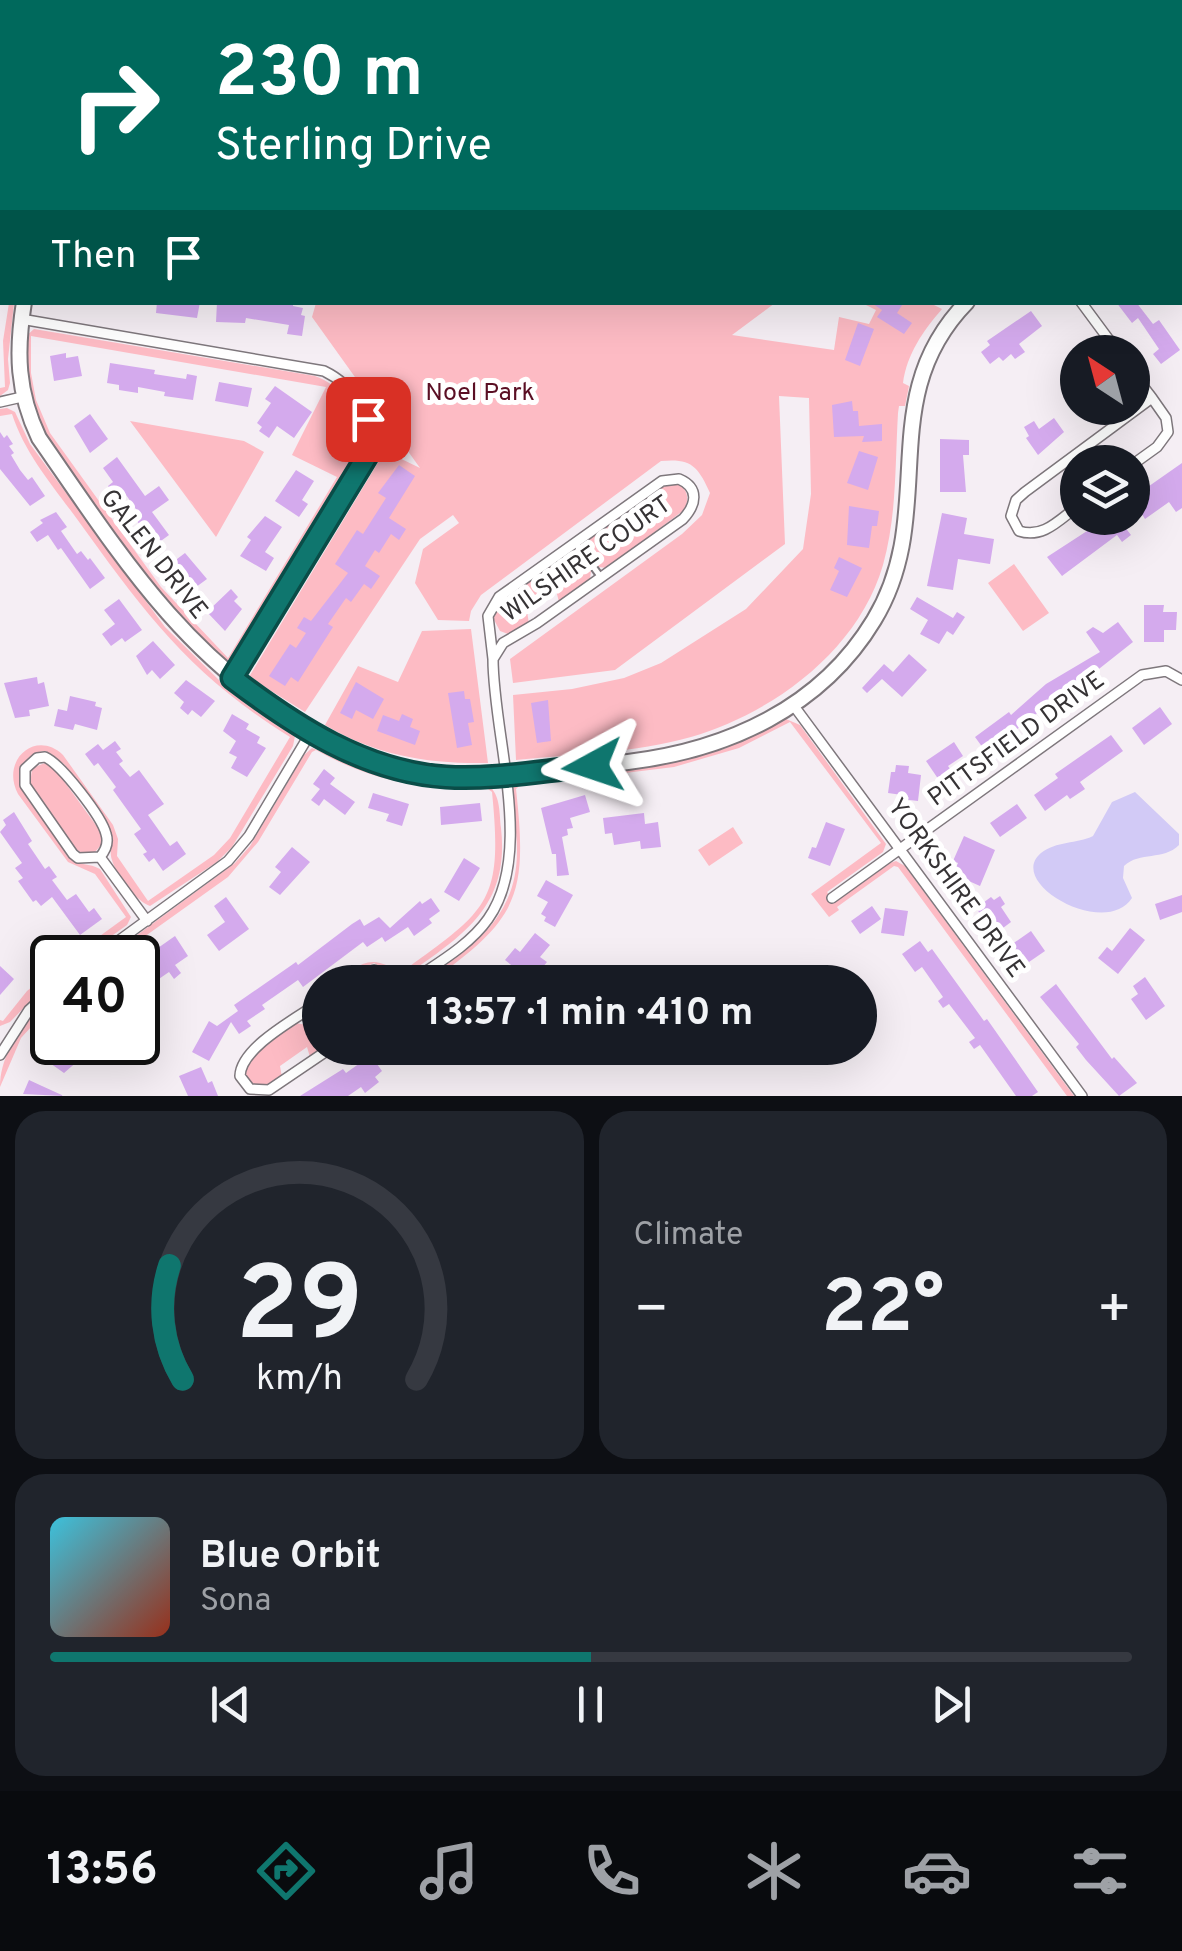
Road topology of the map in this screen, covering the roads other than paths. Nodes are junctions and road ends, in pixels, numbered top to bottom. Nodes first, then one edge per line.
1 (23, 305) edge
2 (966, 305) edge
3 (1083, 305) edge
4 (21, 319) junction
5 (1105, 335) edge
6 (1150, 395) edge
7 (22, 397) junction
8 (1152, 398) junction
9 (0, 402) edge
10 (1095, 445) edge
11 (1150, 452) edge
12 (1060, 471) edge
13 (1060, 519) edge
14 (576, 542) junction
15 (601, 578) junction
16 (493, 659) junction
17 (232, 678) junction
18 (1182, 680) edge
19 (794, 706) junction
20 (311, 732) junction
21 (504, 774) junction
22 (901, 849) junction
23 (100, 857) junction
24 (832, 898) dead end
25 (147, 921) junction
26 (127, 935) edge
27 (433, 965) edge
28 (30, 1009) edge
29 (302, 1014) edge
30 (4, 1036) edge
31 (0, 1055) edge
32 (305, 1065) edge
33 (1082, 1096) edge

1 - 4 street, GALEN DRIVE
2 - 19 street, GALEN DRIVE
3 - 5 street
4 - 7 street, GALEN DRIVE
4 - 17 street
6 - 8 street
7 - 9 street
7 - 17 street, GALEN DRIVE
8 - 10 street
8 - 11 street
12 - 13 street
14 - 15 lane
14 - 15 street, WILSHIRE COURT
14 - 16 street, WILSHIRE COURT
15 - 16 street, WILSHIRE COURT
16 - 21 street, WILSHIRE COURT
17 - 20 street, GALEN DRIVE
18 - 22 street, PITTSFIELD DRIVE
19 - 21 street, GALEN DRIVE
19 - 22 street, YORKSHIRE DRIVE
20 - 21 street, GALEN DRIVE
20 - 25 street
21 - 27 street, WILSHIRE COURT
22 - 24 street, PITTSFIELD DRIVE
22 - 33 street, YORKSHIRE DRIVE
23 - 23 street
23 - 25 street
25 - 26 street
28 - 30 street
29 - 32 street
30 - 31 street

